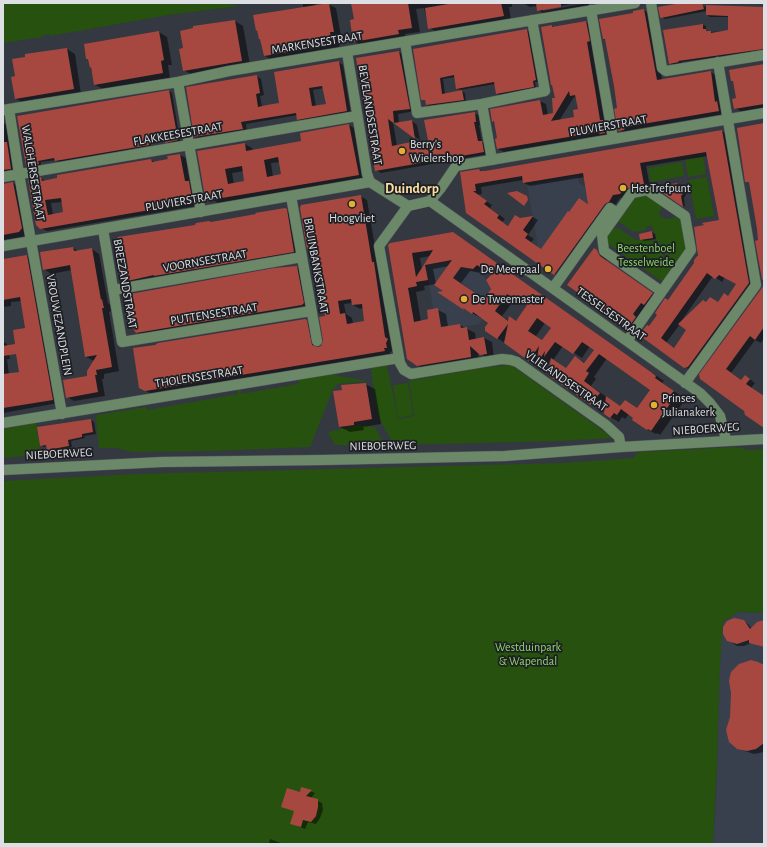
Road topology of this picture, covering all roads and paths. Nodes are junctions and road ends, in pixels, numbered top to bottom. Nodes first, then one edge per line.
1 (635, 3) edge
2 (651, 3) edge
3 (591, 10) junction
4 (532, 20) junction
5 (405, 42) junction
6 (347, 52) junction
7 (764, 55) edge
8 (718, 62) junction
9 (178, 82) junction
10 (482, 104) junction
11 (6, 109) edge
12 (764, 113) edge
13 (357, 116) junction
14 (728, 119) junction
15 (613, 139) junction
16 (189, 145) junction
17 (492, 160) junction
18 (19, 174) junction
19 (3, 176) edge
20 (370, 182) junction
21 (291, 196) junction
22 (430, 201) junction
23 (408, 206) junction
24 (201, 212) junction
25 (617, 213) junction
26 (103, 229) junction
27 (31, 241) junction
28 (3, 246) edge
29 (302, 257) junction
30 (760, 286) edge
31 (553, 288) junction
32 (113, 290) junction
33 (661, 291) junction
34 (311, 311) junction
35 (317, 341) dead end
36 (627, 341) junction
37 (122, 342) joint
38 (399, 358) junction
39 (685, 383) junction
40 (62, 414) junction
41 (3, 423) edge
42 (764, 439) edge
43 (726, 440) junction
44 (621, 447) junction
45 (3, 470) edge

1 - 3 street, MARKENSESTRAAT
2 - 8 street
3 - 4 street, MARKENSESTRAAT
3 - 15 street
4 - 5 street, MARKENSESTRAAT
4 - 10 street
5 - 6 street, MARKENSESTRAAT
5 - 10 street
6 - 9 street, MARKENSESTRAAT
6 - 13 street, BEVELANDSESTRAAT
7 - 8 street
8 - 14 street
9 - 11 street, MARKENSESTRAAT
9 - 16 street
10 - 17 street
11 - 18 street, WALCHERSESTRAAT
12 - 14 street, PLUVIERSTRAAT
13 - 16 street, FLAKKEESESTRAAT
13 - 20 street, BEVELANDSESTRAAT
14 - 15 street, PLUVIERSTRAAT
14 - 30 street
15 - 17 street, PLUVIERSTRAAT
16 - 18 street, FLAKKEESESTRAAT
16 - 24 street
17 - 22 street, PLUVIERSTRAAT
18 - 19 street, FLAKKEESESTRAAT
18 - 27 street, WALCHERSESTRAAT
20 - 21 street, PLUVIERSTRAAT
20 - 23 street
21 - 24 street, PLUVIERSTRAAT
21 - 29 street, BRUINBANKSTRAAT
22 - 23 street
22 - 31 street, TESSELSESTRAAT
23 - 38 street
24 - 26 street, PLUVIERSTRAAT
25 - 31 street
25 - 33 street
25 - 33 street
26 - 27 street, PLUVIERSTRAAT
26 - 32 street, BREEZANDSTRAAT
27 - 28 street, PLUVIERSTRAAT
27 - 40 street, VROUWEZANDPLEIN
29 - 32 street, VOORNSESTRAAT
29 - 34 street, BRUINBANKSTRAAT
30 - 39 street
31 - 36 street, TESSELSESTRAAT
32 - 37 street, BREEZANDSTRAAT
33 - 36 street
34 - 35 street, BRUINBANKSTRAAT
34 - 37 street, PUTTENSESTRAAT
36 - 39 street, TESSELSESTRAAT
38 - 40 street, THOLENSESTRAAT
38 - 44 street, VLIELANDSESTRAAT
39 - 43 street, TESSELSESTRAAT
40 - 41 street, THOLENSESTRAAT
42 - 43 street, NIEBOERWEG
43 - 44 street, NIEBOERWEG
44 - 45 street, NIEBOERWEG

